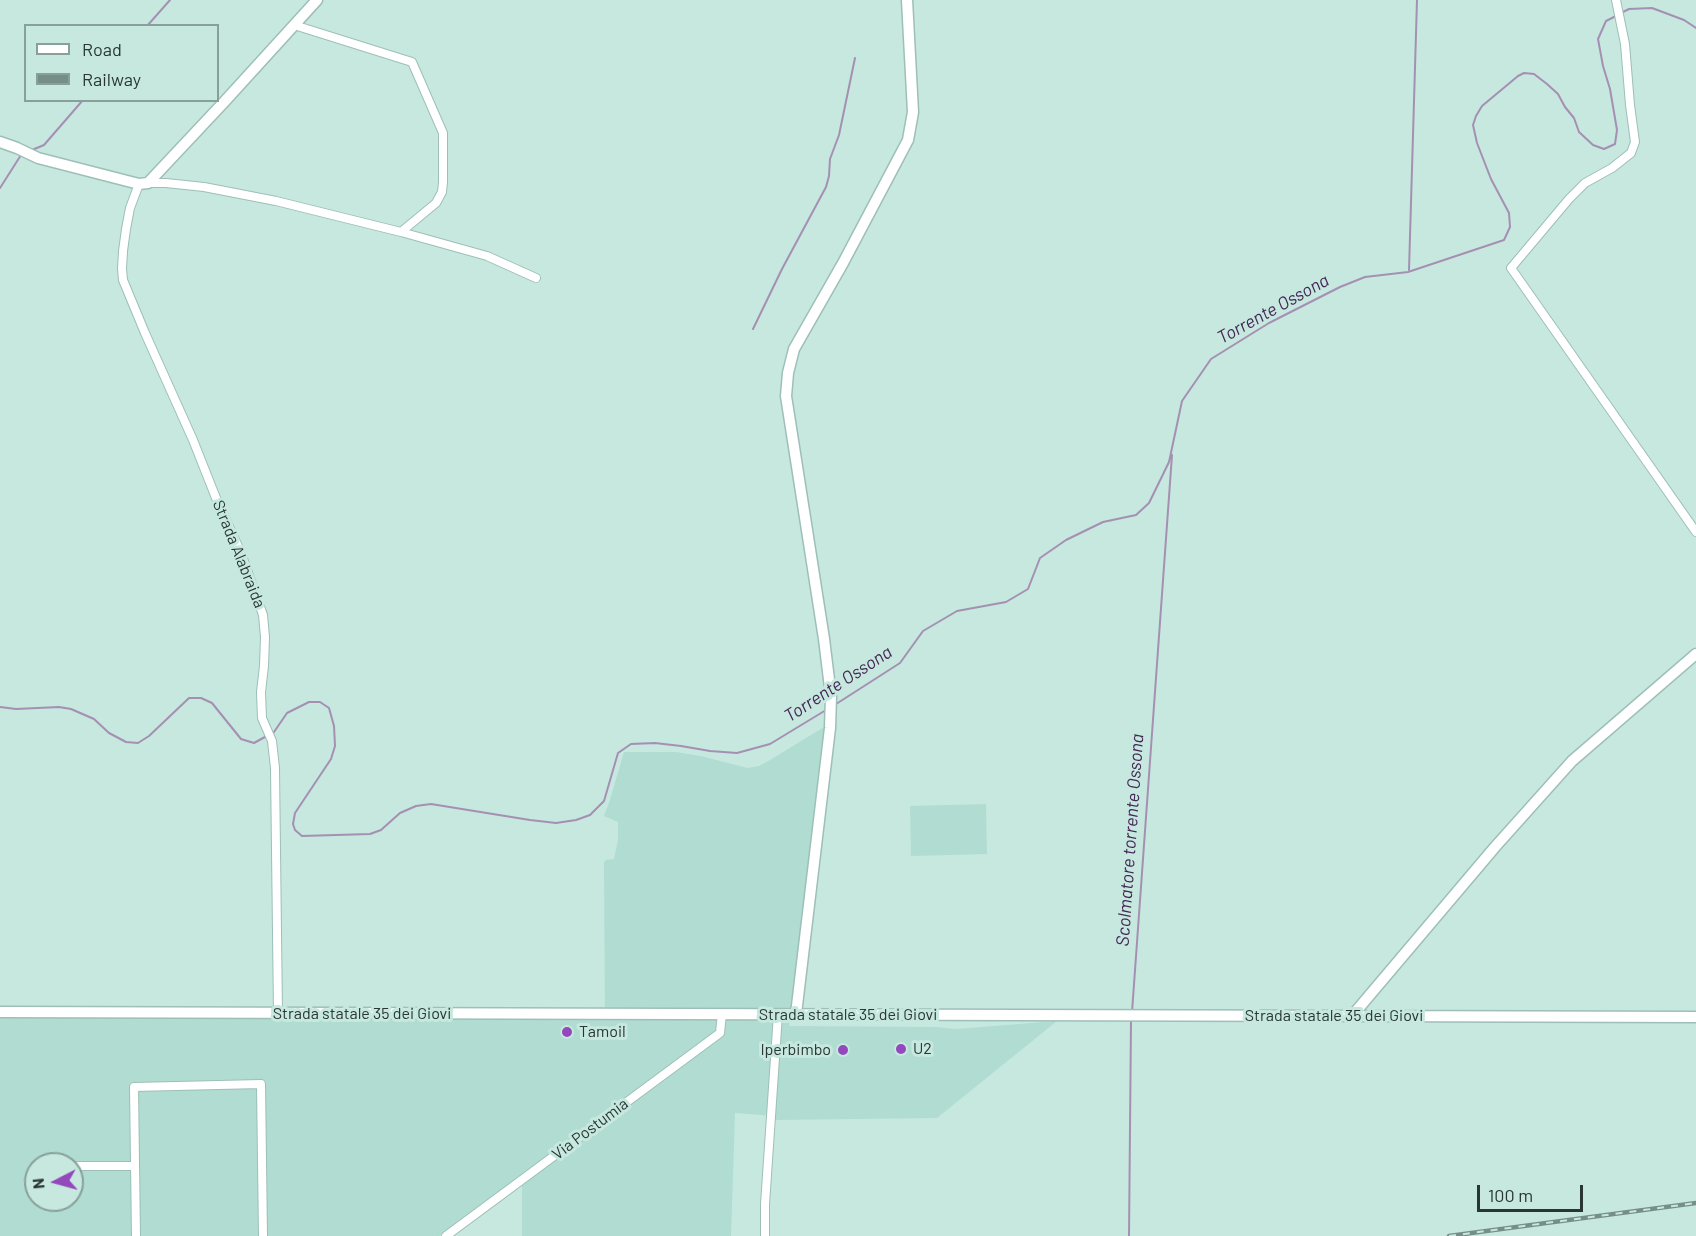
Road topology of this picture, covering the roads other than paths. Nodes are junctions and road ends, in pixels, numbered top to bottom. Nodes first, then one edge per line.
1 (317, 0) edge
2 (907, 0) edge
3 (1616, 0) edge
4 (294, 25) junction
5 (0, 142) edge
6 (144, 183) junction
7 (401, 232) junction
8 (536, 278) dead end
9 (1696, 532) edge
10 (1696, 654) edge
11 (0, 1012) edge
12 (278, 1014) junction
13 (722, 1014) junction
14 (778, 1014) junction
15 (796, 1014) junction
16 (1352, 1016) junction
17 (1696, 1017) edge
18 (84, 1166) edge
19 (135, 1166) junction
20 (136, 1236) edge
21 (263, 1236) edge
22 (446, 1236) edge
23 (765, 1236) edge

1 - 4 main road
2 - 15 main road
3 - 9 street
4 - 6 main road
4 - 7 street
5 - 6 main road
6 - 7 street
6 - 12 street, Strada Alabraida
7 - 8 street
10 - 16 main road
11 - 12 main road, Strada statale 35 dei Giovi
12 - 13 main road, Strada statale 35 dei Giovi
13 - 14 main road, Strada statale 35 dei Giovi
13 - 22 street, Via Postumia
14 - 15 main road, Strada statale 35 dei Giovi
14 - 23 street
15 - 16 main road, Strada statale 35 dei Giovi
16 - 17 main road, Strada statale 35 dei Giovi
18 - 19 street
19 - 20 street
19 - 21 street

